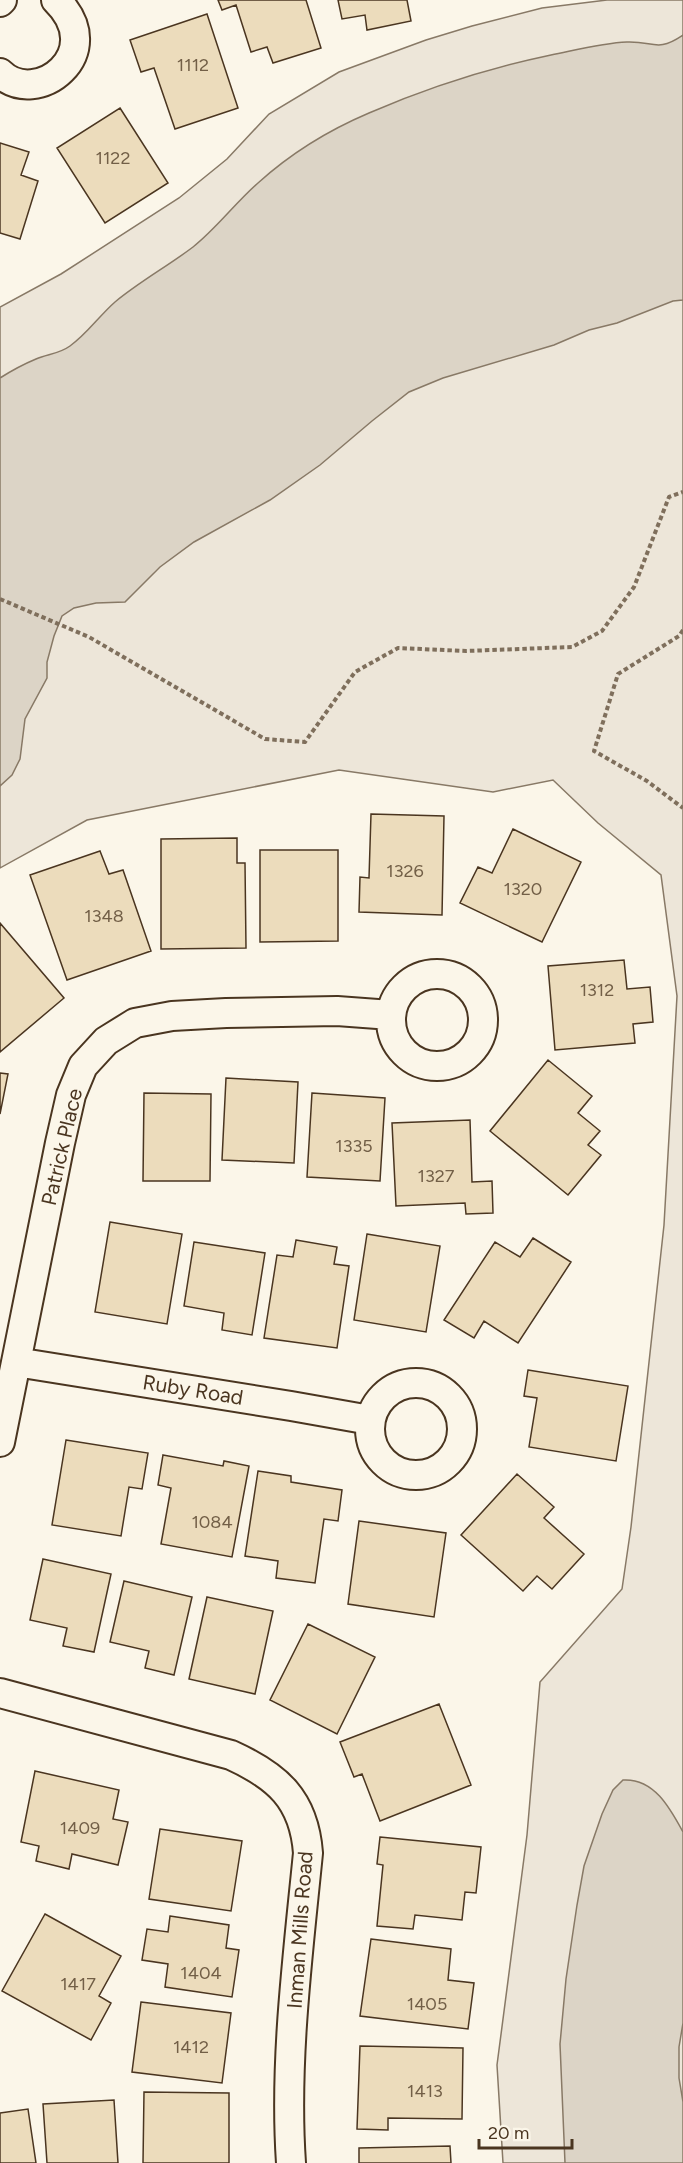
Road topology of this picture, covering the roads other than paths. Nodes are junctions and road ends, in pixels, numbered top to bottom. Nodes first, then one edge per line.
1 (56, 0) edge
2 (0, 73) edge
3 (391, 1015) dead end
4 (16, 1362) junction
5 (370, 1420) dead end
6 (0, 1442) edge
7 (0, 1693) edge
8 (291, 2163) edge

1 - 2 street
3 - 4 street, Patrick Place
4 - 5 street, Ruby Road
4 - 6 street, Patrick Place
7 - 8 street, Inman Mills Road

